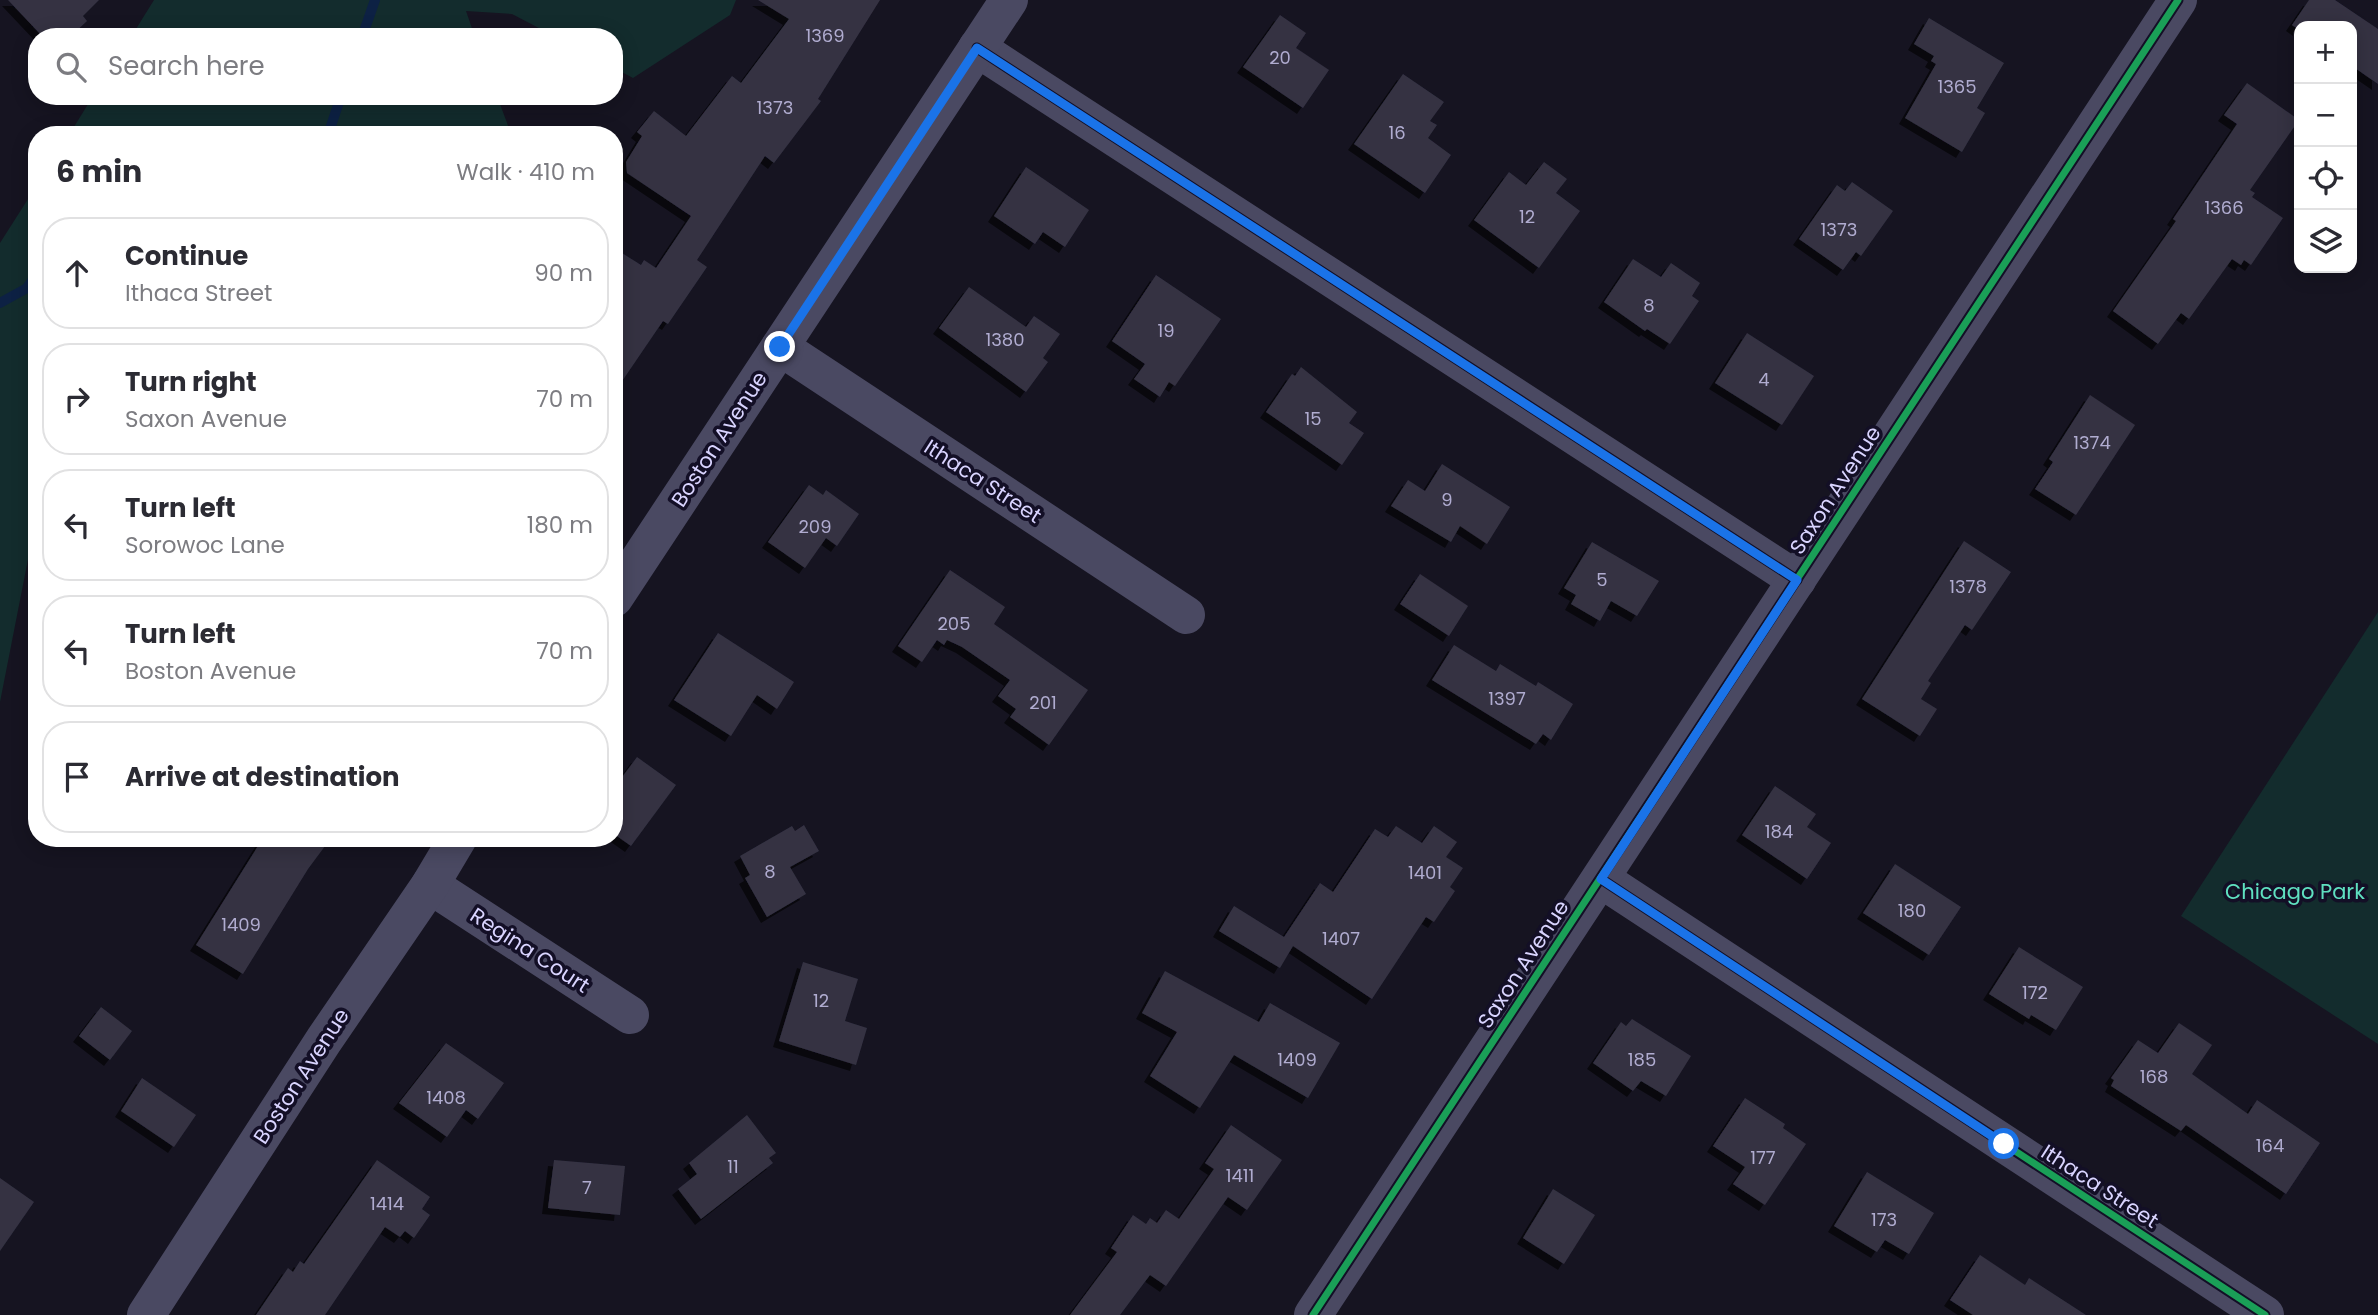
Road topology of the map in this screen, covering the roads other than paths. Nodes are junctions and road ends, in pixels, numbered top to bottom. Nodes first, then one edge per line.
1 (1009, 0) edge
2 (2178, 0) edge
3 (977, 48) junction
4 (780, 347) junction
5 (1797, 580) junction
6 (623, 584) edge
7 (1186, 615) dead end
8 (453, 847) edge
9 (1601, 879) junction
10 (430, 885) junction
11 (630, 1015) dead end
12 (146, 1315) edge
13 (1313, 1315) edge
14 (2265, 1315) edge

1 - 3 street, Boston Avenue
2 - 5 street, Saxon Avenue
3 - 4 street, Boston Avenue
3 - 5 street
4 - 6 street, Boston Avenue
4 - 7 street, Ithaca Street
5 - 9 street, Saxon Avenue
8 - 10 street, Boston Avenue
9 - 13 street, Saxon Avenue
9 - 14 street, Ithaca Street
10 - 11 street, Regina Court
10 - 12 street, Boston Avenue

